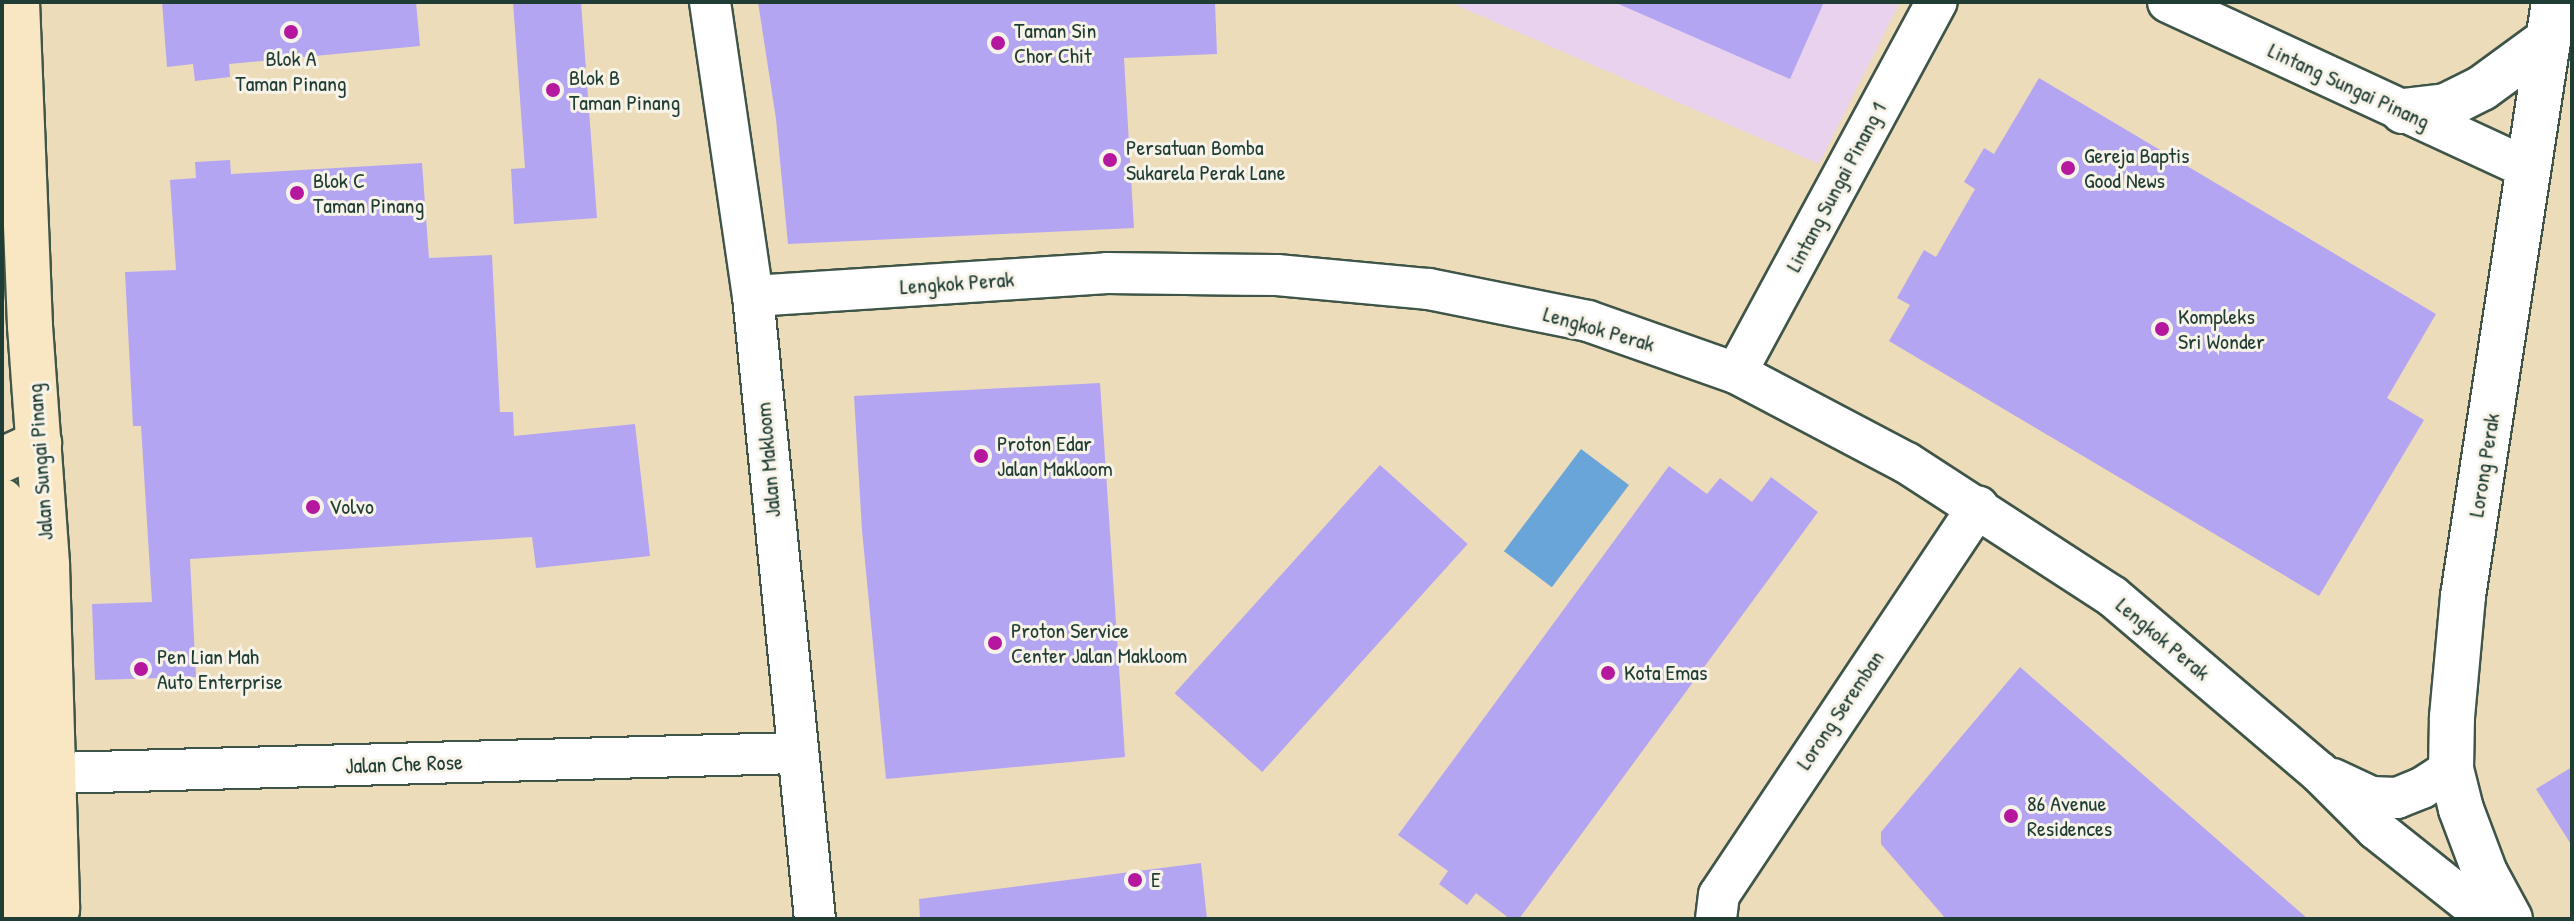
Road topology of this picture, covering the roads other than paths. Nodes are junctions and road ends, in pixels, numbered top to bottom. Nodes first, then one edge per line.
1 (17, 2) edge
2 (710, 2) edge
3 (1937, 2) edge
4 (2168, 2) edge
5 (2551, 21) edge
6 (2403, 111) junction
7 (2530, 169) junction
8 (753, 296) junction
9 (1736, 373) junction
10 (14, 445) edge
11 (2, 501) edge
12 (1978, 507) junction
13 (796, 753) junction
14 (2451, 769) junction
15 (2319, 772) junction
16 (31, 774) junction
17 (32, 919) edge
18 (50, 919) edge
19 (815, 919) edge
20 (1716, 919) edge
21 (2489, 919) edge
22 (2510, 919) edge

1 - 10 main road, Jalan Sungai Pinang
2 - 8 street, Jalan Makloom
3 - 9 street, Lintang Sungai Pinang 1
4 - 6 street, Lintang Sungai Pinang
5 - 6 street
5 - 7 street, Lorong Perak
6 - 7 street, Lintang Sungai Pinang
7 - 14 street, Lorong Perak
8 - 9 street, Lengkok Perak
8 - 13 street, Jalan Makloom
9 - 12 street, Lengkok Perak
10 - 16 main road, Jalan Sungai Pinang
11 - 16 main road, Jalan Sungai Pinang
12 - 15 street, Lengkok Perak
12 - 20 street, Lorong Seremban
13 - 16 street, Jalan Che Rose
13 - 19 street, Jalan Makloom
14 - 15 street, Lengkok Perak
14 - 22 street, Lorong Perak
15 - 21 street, Lengkok Perak
16 - 17 main road, Jalan Sungai Pinang
16 - 18 main road, Jalan Sungai Pinang

